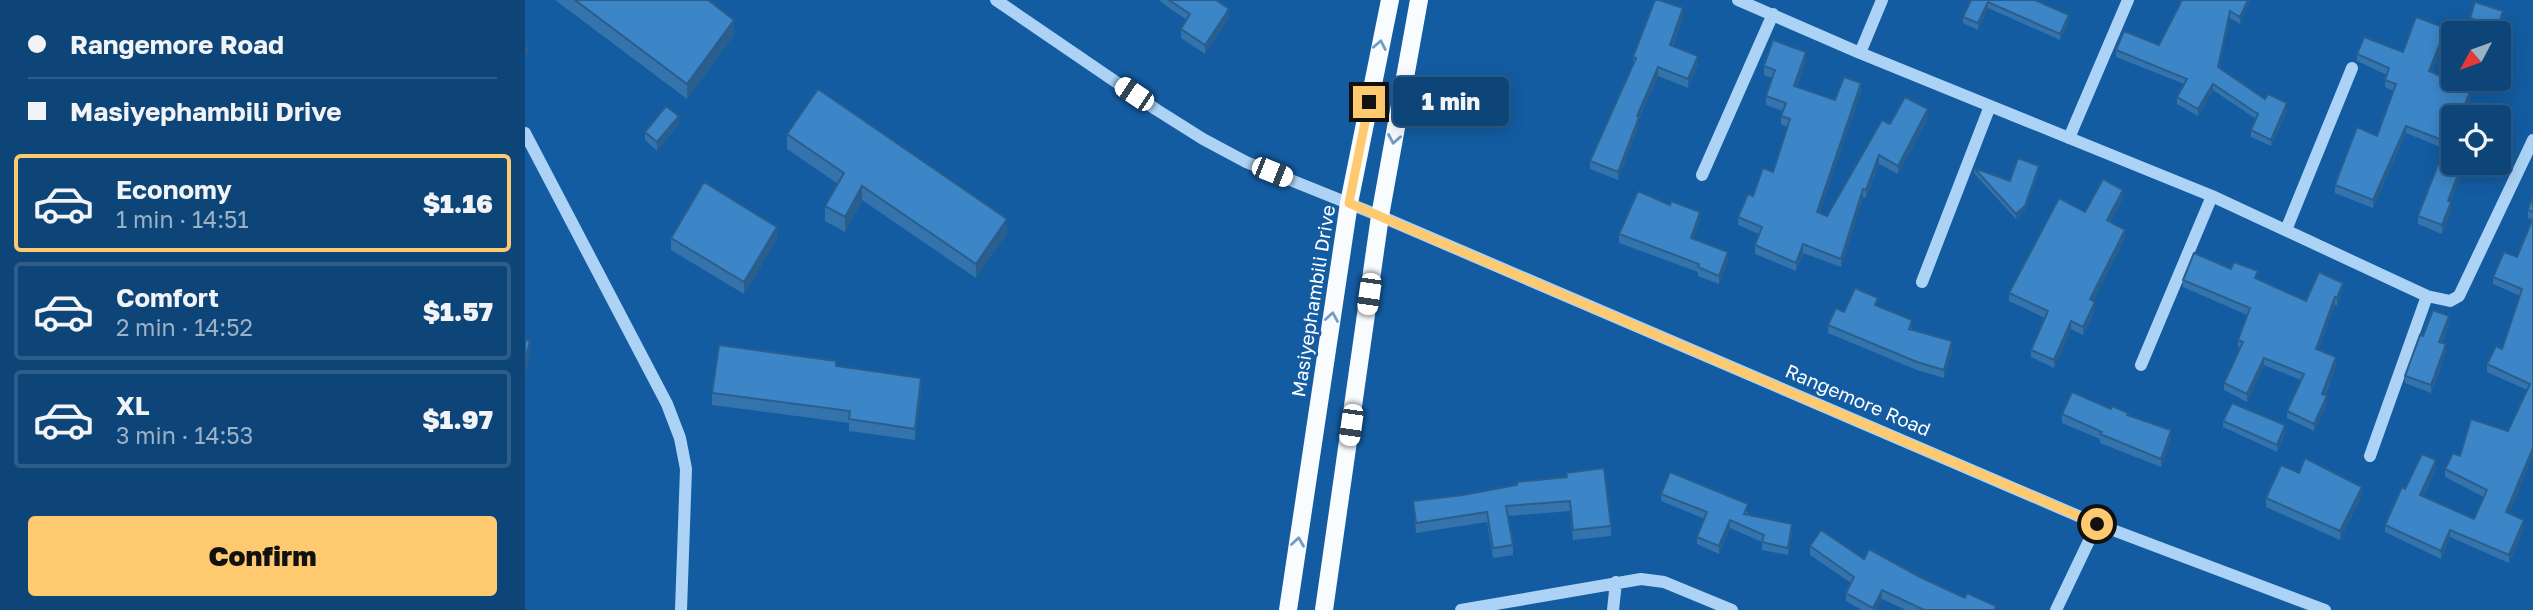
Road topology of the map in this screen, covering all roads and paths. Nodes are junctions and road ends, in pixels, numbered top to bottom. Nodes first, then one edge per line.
1 (996, 0) edge
2 (1389, 0) edge
3 (1419, 0) edge
4 (1738, 0) edge
5 (1882, 0) edge
6 (2128, 0) edge
7 (1773, 14) junction
8 (1860, 53) junction
9 (2352, 68) dead end
10 (1990, 106) junction
11 (525, 133) edge
12 (2069, 138) junction
13 (2533, 140) edge
14 (1702, 175) dead end
15 (2212, 196) junction
16 (1349, 203) junction
17 (1380, 216) junction
18 (2286, 230) junction
19 (1922, 282) dead end
20 (2427, 296) junction
21 (2141, 365) dead end
22 (2370, 456) dead end
23 (2097, 524) junction
24 (1616, 582) junction
25 (681, 610) edge
26 (1288, 610) edge
27 (1324, 610) edge
28 (1461, 610) edge
29 (1613, 610) edge
30 (1732, 610) edge
31 (2056, 610) edge
32 (2325, 610) edge

1 - 16 street, Rangemore Road
16 -> 2 main road, Masiyephambili Drive
3 -> 17 main road
4 - 7 street
5 - 8 street
6 - 12 street
7 - 8 street
7 - 14 street
8 - 10 street
9 - 18 street
10 - 12 street
10 - 19 street
11 - 25 street
12 - 15 street
13 - 20 street
15 - 18 street
15 - 21 street
16 - 17 street, Rangemore Road
26 -> 16 main road, Masiyephambili Drive
17 - 23 street, Rangemore Road
17 - 27 main road
18 - 20 street
20 - 22 street
23 - 31 street
23 - 32 street, Rangemore Road
24 - 28 street
24 - 29 street
24 - 30 street

